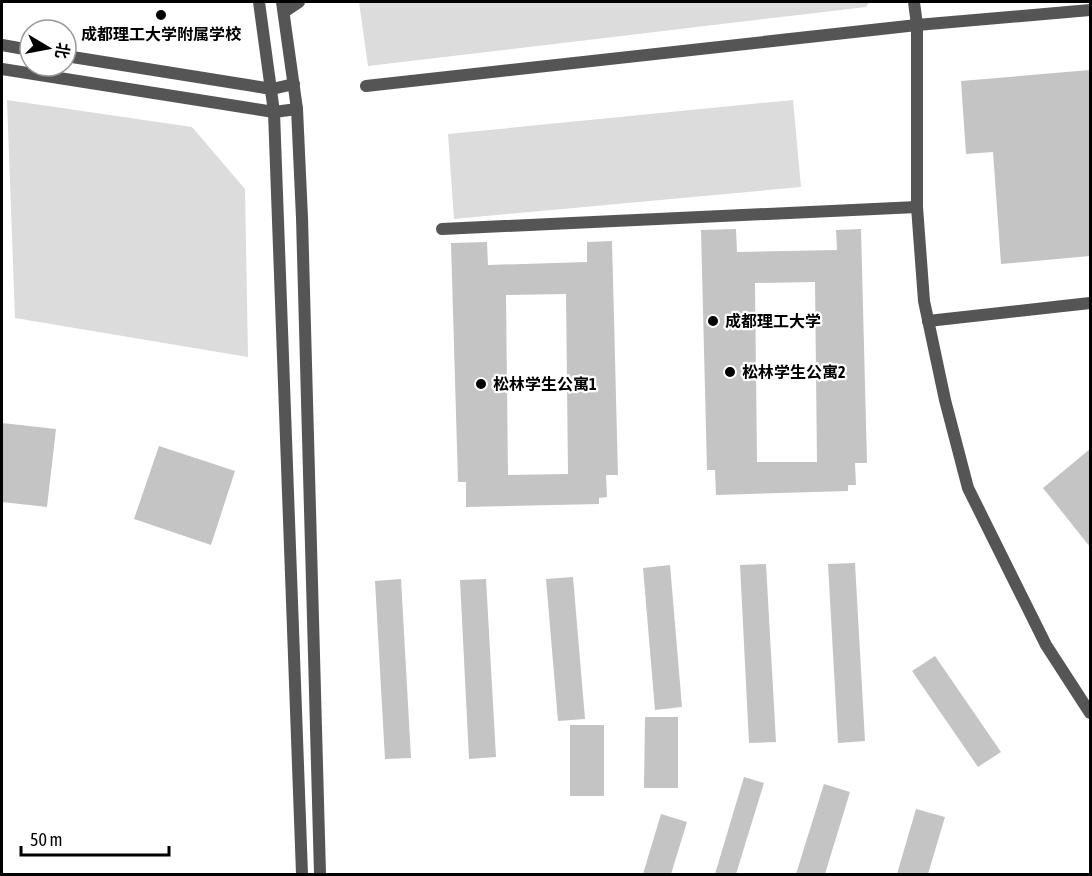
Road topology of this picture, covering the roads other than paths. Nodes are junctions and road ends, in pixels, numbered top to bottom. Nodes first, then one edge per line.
1 (259, 2) edge
2 (299, 2) edge
3 (914, 2) edge
4 (283, 7) edge
5 (1090, 9) edge
6 (916, 25) junction
7 (2, 45) edge
8 (18, 48) edge
9 (78, 58) edge
10 (2, 69) edge
11 (294, 84) junction
12 (366, 86) dead end
13 (272, 89) junction
14 (297, 109) junction
15 (274, 112) junction
16 (917, 207) junction
17 (442, 229) dead end
18 (1090, 303) edge
19 (928, 321) junction
20 (1090, 713) edge
21 (302, 874) edge
22 (320, 874) edge

1 - 13 street
2 - 4 street
3 - 6 street
4 - 11 street
5 - 6 street
6 - 12 street
6 - 16 street
7 - 8 street
9 - 13 street
10 - 15 street
11 - 13 street
11 - 14 street
13 - 15 street
14 - 15 street
14 - 22 street
15 - 21 street
16 - 17 street
16 - 19 street
18 - 19 street
19 - 20 street

